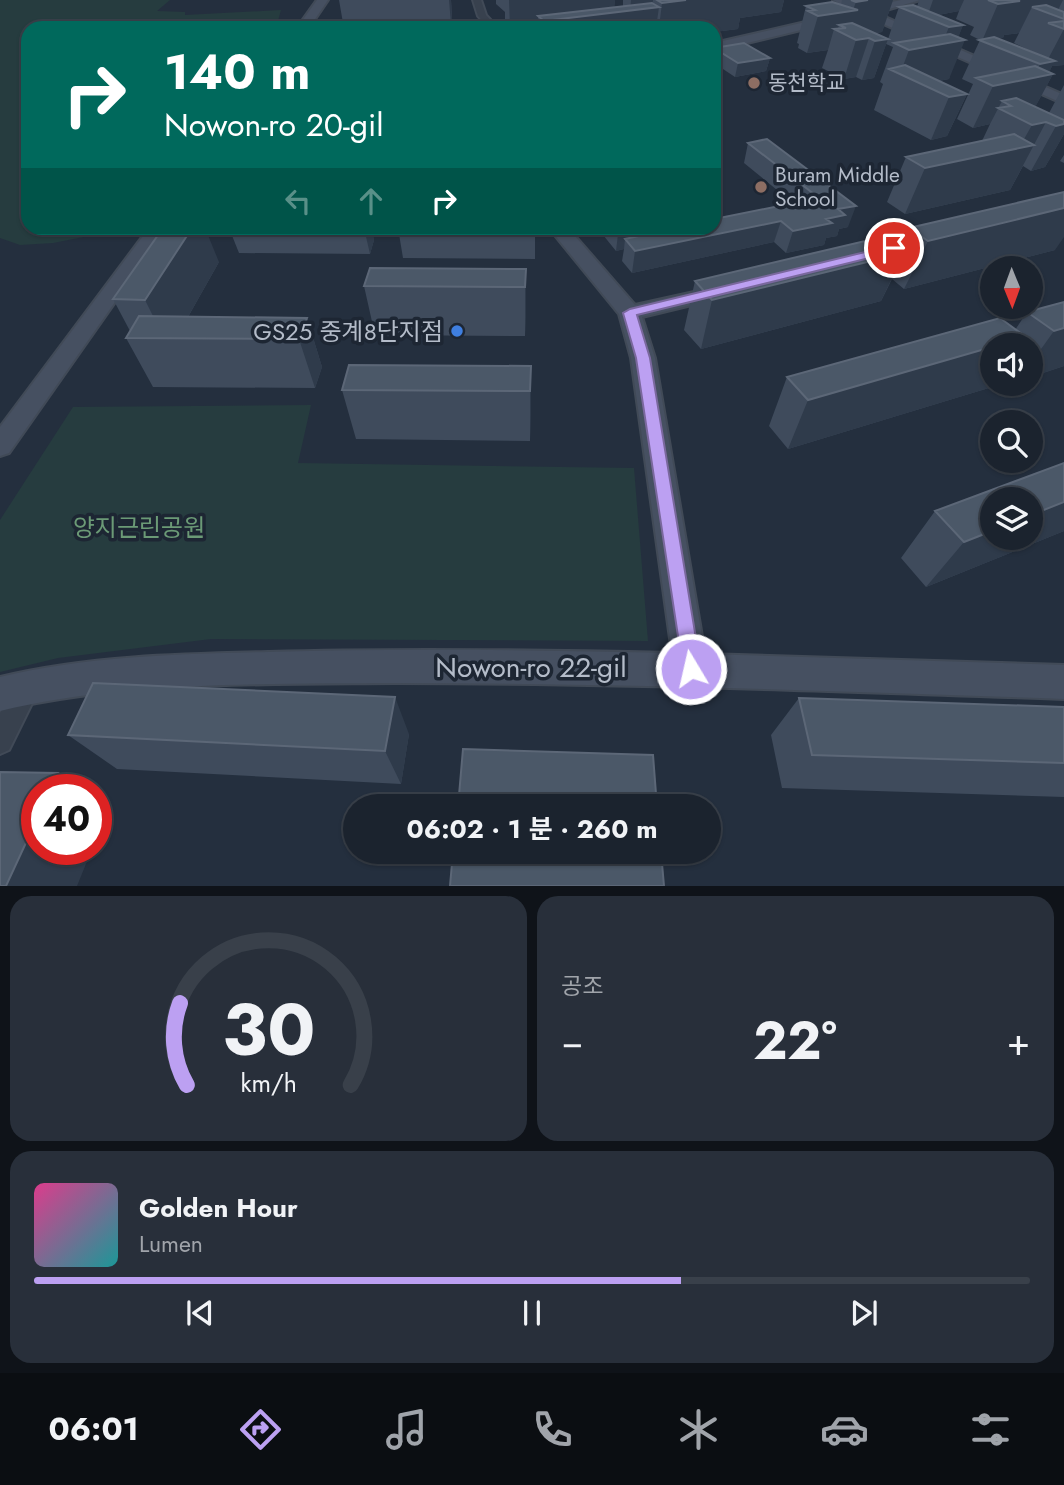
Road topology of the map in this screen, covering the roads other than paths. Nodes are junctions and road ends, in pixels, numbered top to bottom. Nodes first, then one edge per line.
1 (323, 0) edge
2 (477, 0) edge
3 (838, 0) edge
4 (915, 0) edge
5 (864, 12) junction
6 (308, 21) edge
7 (487, 21) edge
8 (721, 45) edge
9 (1064, 100) edge
10 (153, 235) edge
11 (564, 235) edge
12 (747, 286) edge
13 (630, 313) junction
14 (0, 446) edge
15 (691, 669) junction
16 (1064, 682) edge
17 (13, 690) edge
18 (0, 741) edge

1 - 6 street
2 - 7 street
3 - 5 street
4 - 5 street
5 - 8 street
5 - 9 street
10 - 14 street
11 - 13 street
12 - 13 street
13 - 15 street
15 - 16 street, Nowon-ro 22-gil
15 - 17 street, Nowon-ro 22-gil
17 - 18 street

